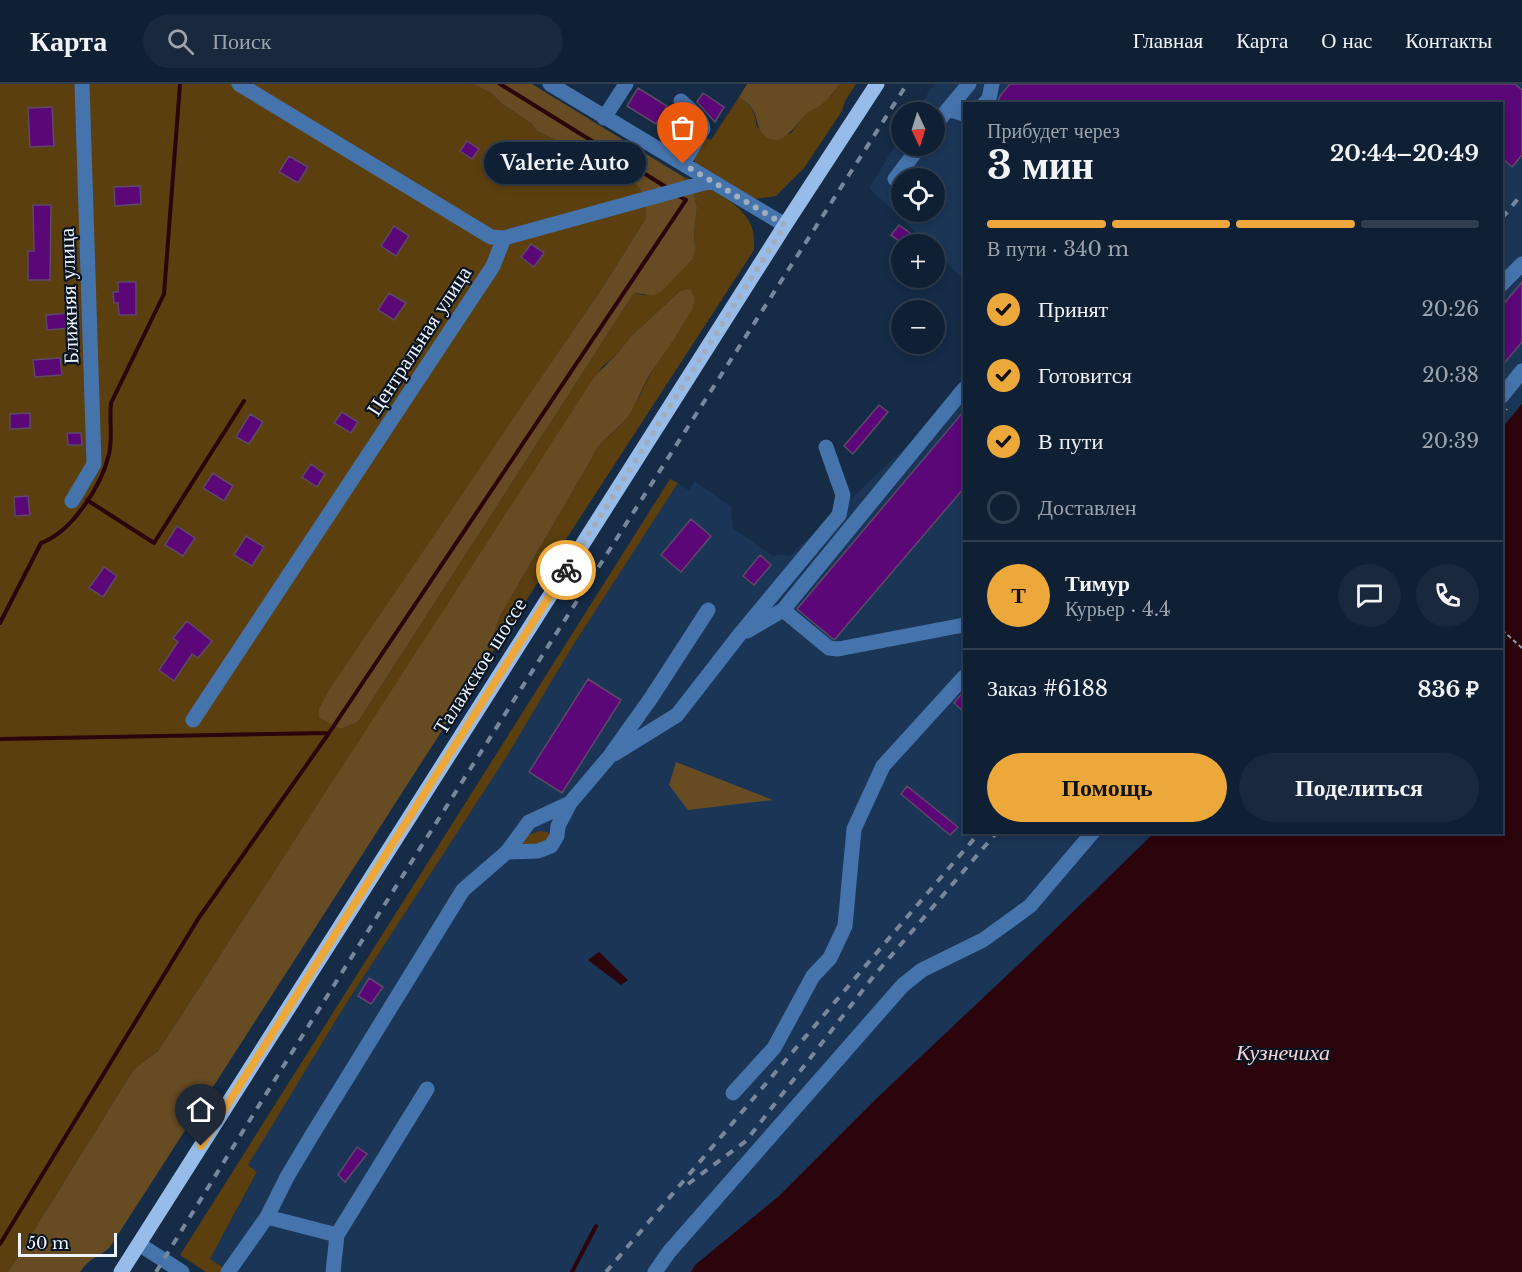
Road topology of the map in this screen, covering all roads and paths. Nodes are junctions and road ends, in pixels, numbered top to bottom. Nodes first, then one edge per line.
1 (82, 84) edge
2 (239, 84) edge
3 (550, 84) edge
4 (626, 84) edge
5 (877, 84) edge
6 (969, 84) edge
7 (992, 84) edge
8 (681, 101) dead end
9 (986, 102) edge
10 (948, 109) junction
11 (945, 113) edge
12 (963, 114) edge
13 (604, 118) junction
14 (912, 156) edge
15 (683, 164) junction
16 (903, 168) edge
17 (711, 181) junction
18 (785, 225) junction
19 (504, 238) junction
20 (1522, 264) edge
21 (1503, 283) edge
22 (1522, 371) edge
23 (963, 390) edge
24 (1503, 395) edge
25 (826, 447) dead end
26 (72, 501) dead end
27 (708, 610) dead end
28 (783, 610) junction
29 (963, 625) edge
30 (1503, 631) edge
31 (737, 637) junction
32 (1522, 648) edge
33 (963, 678) edge
34 (193, 720) dead end
35 (609, 757) junction
36 (570, 803) junction
37 (1091, 834) edge
38 (507, 852) junction
39 (427, 1089) dead end
40 (733, 1094) dead end
41 (267, 1216) junction
42 (337, 1235) junction
43 (139, 1244) junction
44 (121, 1272) edge
45 (182, 1272) edge
46 (228, 1272) edge
47 (333, 1272) edge
48 (655, 1272) edge

1 - 26 street, Ближняя улица
2 - 19 street
3 - 13 street
4 - 13 street
5 - 18 main road, Талажское шоссе
6 - 10 street
7 - 9 street
8 - 15 street
10 - 11 street
10 - 12 street
13 - 15 street
14 - 16 street
15 - 17 street
17 - 18 street
17 - 19 street
18 - 43 main road, Талажское шоссе
19 - 34 street, Центральная улица
20 - 21 street
22 - 24 street
23 - 28 street
25 - 31 street
27 - 35 street
28 - 29 street
28 - 31 street
30 - 32 path
31 - 35 street
33 - 40 street
35 - 36 street
36 - 38 street
36 - 38 street
37 - 48 street
38 - 41 street
39 - 42 street
41 - 42 street
41 - 46 street
42 - 47 street
43 - 44 main road, Талажское шоссе
43 - 45 street

